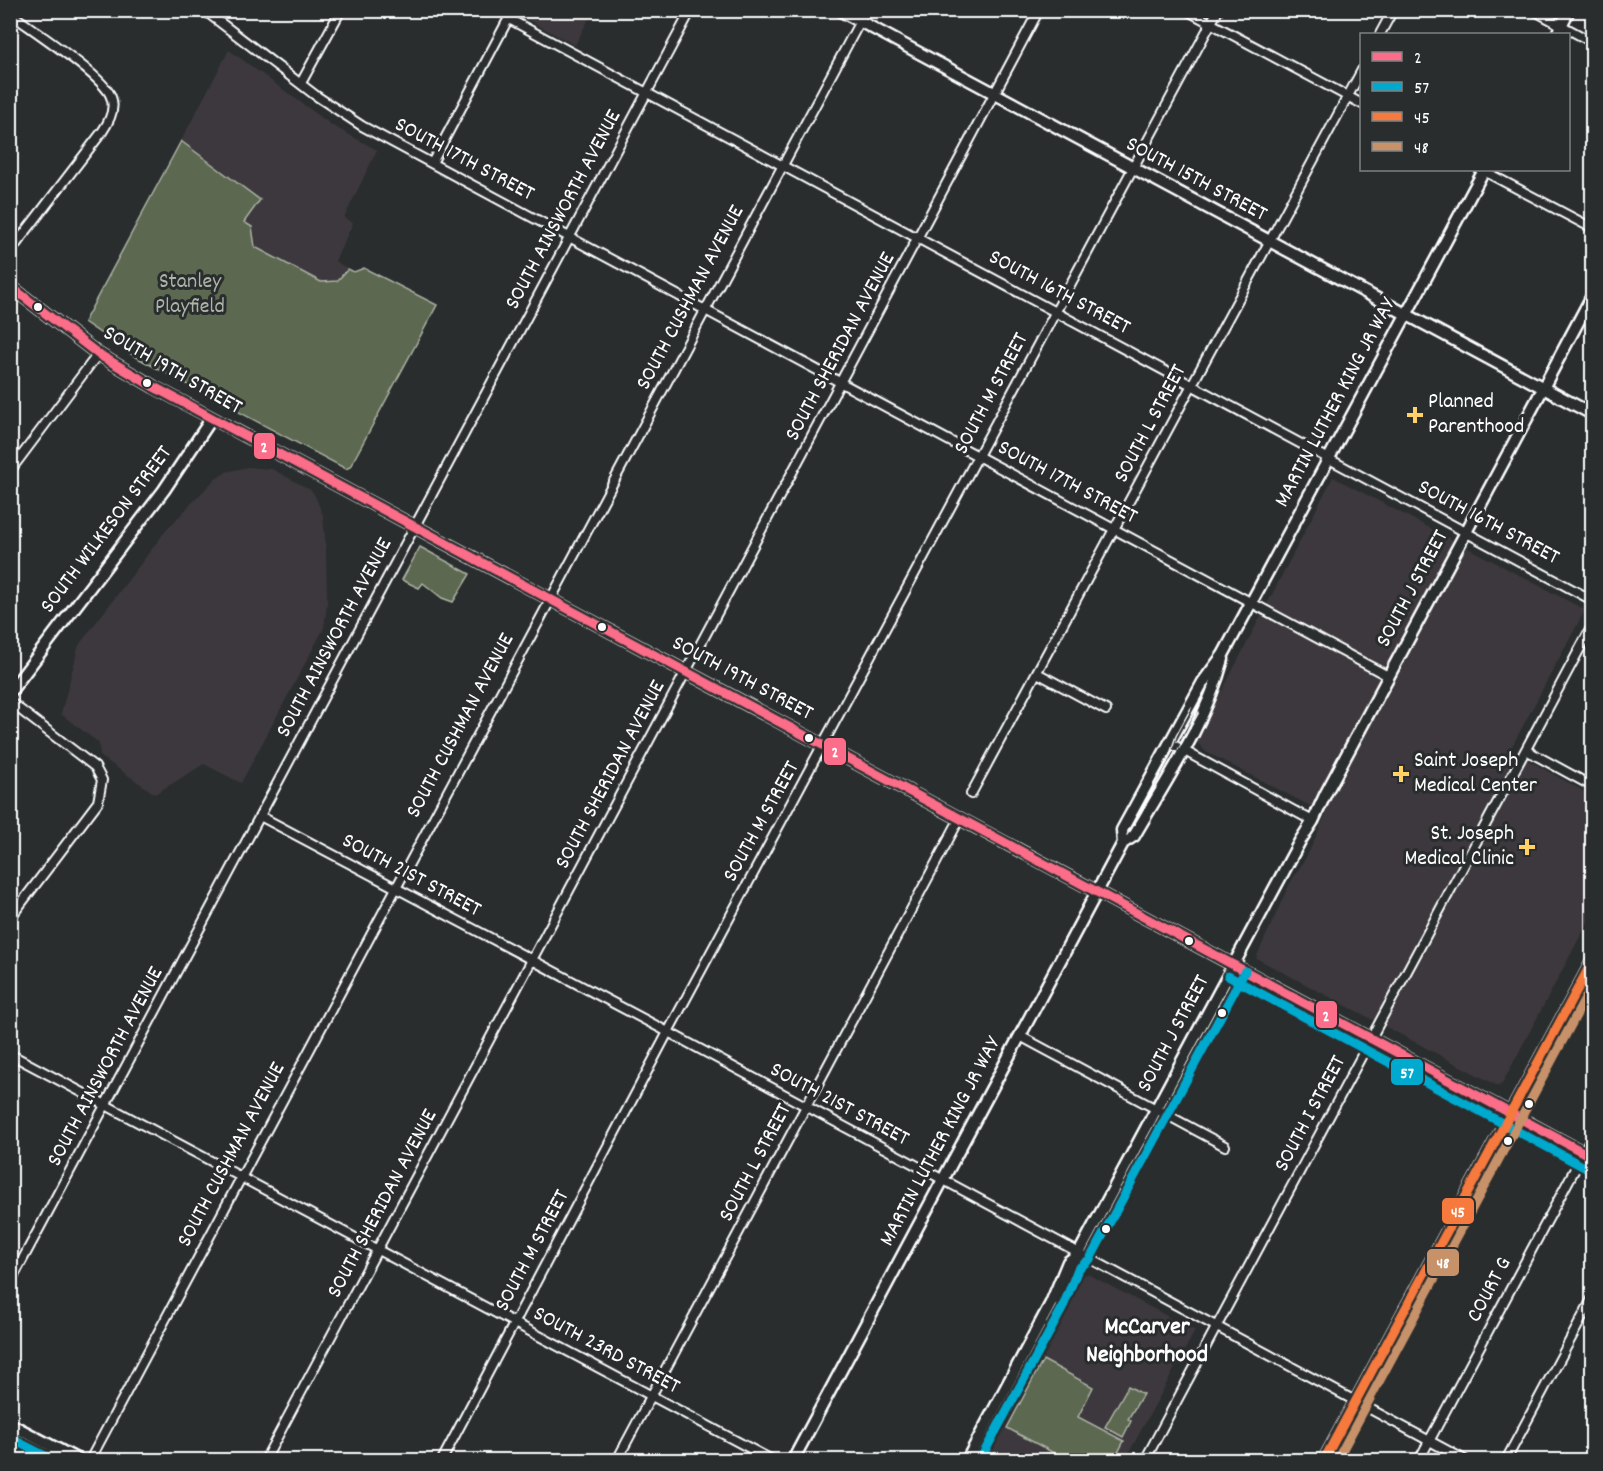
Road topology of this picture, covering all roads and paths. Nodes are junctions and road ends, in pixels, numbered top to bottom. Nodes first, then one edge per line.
1 (204, 10) edge
2 (341, 10) edge
3 (513, 10) edge
4 (692, 10) edge
5 (839, 10) edge
6 (866, 10) edge
7 (1039, 10) edge
8 (1186, 10) edge
9 (1218, 10) edge
10 (1393, 10) edge
11 (1533, 10) edge
12 (1569, 10) edge
13 (10, 13) edge
14 (509, 19) junction
15 (860, 22) junction
16 (1211, 23) junction
17 (1559, 30) edge
18 (1381, 33) edge
19 (1570, 34) edge
20 (1593, 42) edge
21 (1360, 74) edge
22 (301, 83) junction
23 (647, 93) junction
24 (994, 94) junction
25 (1347, 97) junction
26 (1360, 103) edge
27 (432, 163) junction
28 (783, 166) junction
29 (1134, 168) junction
30 (1482, 171) edge
31 (1485, 171) edge
32 (1593, 228) edge
33 (570, 238) junction
34 (919, 239) junction
35 (1270, 242) junction
36 (10, 252) edge
37 (10, 286) edge
38 (1593, 296) edge
39 (705, 310) junction
40 (1056, 312) junction
41 (1407, 314) junction
42 (99, 354) junction
43 (842, 383) junction
44 (1192, 385) junction
45 (1542, 389) junction
46 (1593, 414) edge
47 (212, 418) junction
48 (979, 456) junction
49 (1329, 459) junction
50 (10, 471) edge
51 (415, 526) junction
52 (1115, 530) junction
53 (1466, 532) junction
54 (550, 598) junction
55 (1593, 600) edge
56 (1252, 603) junction
57 (1593, 626) edge
58 (1223, 655) junction
59 (687, 672) junction
60 (1039, 674) junction
61 (1388, 676) junction
62 (10, 692) edge
63 (10, 702) edge
64 (1106, 710) dead end
65 (1170, 743) junction
66 (824, 745) junction
67 (1183, 750) junction
68 (1526, 750) junction
69 (1593, 786) edge
70 (971, 794) dead end
71 (1321, 802) junction
72 (260, 816) junction
73 (960, 818) junction
74 (1309, 819) junction
75 (1304, 834) junction
76 (1123, 843) junction
77 (394, 887) junction
78 (1097, 891) junction
79 (10, 918) edge
80 (532, 961) junction
81 (1234, 965) junction
82 (1591, 967) edge
83 (668, 1032) junction
84 (1020, 1036) junction
85 (1372, 1039) junction
86 (10, 1054) edge
87 (107, 1104) junction
88 (806, 1107) junction
89 (1156, 1109) junction
90 (1511, 1113) junction
91 (1593, 1137) edge
92 (1225, 1146) dead end
93 (1588, 1155) edge
94 (242, 1177) junction
95 (942, 1180) junction
96 (379, 1250) junction
97 (1079, 1253) junction
98 (10, 1283) edge
99 (1593, 1299) edge
100 (515, 1323) junction
101 (1216, 1327) junction
102 (652, 1396) junction
103 (1356, 1402) junction
104 (10, 1424) edge
105 (1429, 1441) junction
106 (78, 1461) edge
107 (90, 1461) edge
108 (265, 1461) edge
109 (442, 1461) edge
110 (617, 1461) edge
111 (772, 1461) edge
112 (793, 1461) edge
113 (967, 1461) edge
114 (1145, 1461) edge
115 (1324, 1461) edge
116 (1419, 1461) edge
117 (1465, 1461) edge
118 (1506, 1461) edge

1 - 22 street, SOUTH 17TH STREET
2 - 22 street
3 - 14 street
4 - 23 street, SOUTH AINSWORTH AVENUE
5 - 15 main road, SOUTH 15TH STREET
6 - 15 street, SOUTH CUSHMAN AVENUE
7 - 24 street, SOUTH SHERIDAN AVENUE
8 - 16 street
9 - 16 street, SOUTH M STREET
10 - 18 street
11 - 17 street
12 - 17 main road
13 - 36 street
14 - 23 street, SOUTH 16TH STREET
14 - 27 street
15 - 24 main road, SOUTH 15TH STREET
15 - 28 street, SOUTH CUSHMAN AVENUE
16 - 25 street
16 - 29 street, SOUTH M STREET
19 - 20 street
21 - 25 street, SOUTH L STREET
22 - 27 street, SOUTH 17TH STREET
23 - 28 street, SOUTH 16TH STREET
23 - 33 street, SOUTH AINSWORTH AVENUE
24 - 29 main road, SOUTH 15TH STREET
24 - 34 street, SOUTH SHERIDAN AVENUE
25 - 26 street
25 - 35 street, SOUTH L STREET
27 - 33 street, SOUTH 17TH STREET
28 - 34 street, SOUTH 16TH STREET
28 - 39 street, SOUTH CUSHMAN AVENUE
29 - 35 main road, SOUTH 15TH STREET
29 - 40 street, SOUTH M STREET
30 - 41 main road, MARTIN LUTHER KING JR WAY
31 - 32 street
33 - 39 street, SOUTH 17TH STREET
33 - 51 street, SOUTH AINSWORTH AVENUE
34 - 40 street, SOUTH 16TH STREET
34 - 43 street, SOUTH SHERIDAN AVENUE
35 - 41 main road, SOUTH 15TH STREET
35 - 44 street, SOUTH L STREET
37 - 42 main road, SOUTH 19TH STREET
38 - 45 main road, SOUTH J STREET
39 - 43 street, SOUTH 17TH STREET
39 - 54 street, SOUTH CUSHMAN AVENUE
40 - 44 street, SOUTH 16TH STREET
40 - 48 street, SOUTH M STREET
41 - 45 main road, SOUTH 15TH STREET
41 - 49 main road, MARTIN LUTHER KING JR WAY
42 - 47 main road, SOUTH 19TH STREET
42 - 50 street
43 - 48 street, SOUTH 17TH STREET
43 - 59 street, SOUTH SHERIDAN AVENUE
44 - 49 street, SOUTH 16TH STREET
44 - 52 street, SOUTH L STREET
45 - 46 main road, SOUTH 15TH STREET
45 - 53 main road, SOUTH J STREET
47 - 51 main road, SOUTH 19TH STREET
47 - 62 main road, SOUTH WILKESON STREET
48 - 52 street, SOUTH 17TH STREET
48 - 66 street, SOUTH M STREET
49 - 53 street, SOUTH 16TH STREET
49 - 56 main road, MARTIN LUTHER KING JR WAY
51 - 54 main road, SOUTH 19TH STREET
51 - 72 street, SOUTH AINSWORTH AVENUE
52 - 56 street, SOUTH 17TH STREET
52 - 60 street, SOUTH L STREET
53 - 55 street, SOUTH 16TH STREET
53 - 61 main road, SOUTH J STREET
54 - 59 main road, SOUTH 19TH STREET
54 - 77 street, SOUTH CUSHMAN AVENUE
56 - 58 main road, MARTIN LUTHER KING JR WAY
56 - 61 street, SOUTH 17TH STREET
57 - 68 street, SOUTH I STREET
58 - 65 main road, MARTIN LUTHER KING JR WAY
58 - 67 main road, MARTIN LUTHER KING JR WAY
59 - 66 main road, SOUTH 19TH STREET
59 - 80 street, SOUTH SHERIDAN AVENUE
60 - 64 street
60 - 70 street, SOUTH L STREET
61 - 71 main road, SOUTH J STREET
63 - 79 street
65 - 67 street
65 - 76 main road, MARTIN LUTHER KING JR WAY
66 - 73 main road, SOUTH 19TH STREET
66 - 83 street, SOUTH M STREET
67 - 74 street
67 - 76 main road, MARTIN LUTHER KING JR WAY
68 - 69 street
68 - 85 street, SOUTH I STREET
71 - 74 main road
71 - 75 main road
72 - 77 street, SOUTH 21ST STREET
72 - 87 street, SOUTH AINSWORTH AVENUE
73 - 78 main road, SOUTH 19TH STREET
73 - 88 street, SOUTH L STREET
74 - 75 main road
75 - 81 main road, SOUTH J STREET
76 - 78 main road, MARTIN LUTHER KING JR WAY
77 - 80 street, SOUTH 21ST STREET
77 - 94 street, SOUTH CUSHMAN AVENUE
78 - 81 main road, SOUTH 19TH STREET
78 - 84 main road, MARTIN LUTHER KING JR WAY
80 - 83 street, SOUTH 21ST STREET
80 - 96 street, SOUTH SHERIDAN AVENUE
81 - 85 main road, SOUTH 19TH STREET
81 - 89 main road, SOUTH J STREET
82 - 90 main road
83 - 88 street, SOUTH 21ST STREET
83 - 100 street, SOUTH M STREET
84 - 89 street
84 - 95 main road, MARTIN LUTHER KING JR WAY
85 - 90 main road, SOUTH 19TH STREET
85 - 101 street, SOUTH I STREET
86 - 87 street, SOUTH 23RD STREET
87 - 94 street, SOUTH 23RD STREET
87 - 98 street, SOUTH AINSWORTH AVENUE
88 - 95 street, SOUTH 21ST STREET
88 - 102 street, SOUTH L STREET
89 - 92 street
89 - 97 main road, SOUTH J STREET
90 - 93 main road, SOUTH 19TH STREET
90 - 103 main road
91 - 93 street, COURT G
93 - 105 street, COURT G
94 - 96 street, SOUTH 23RD STREET
94 - 107 street, SOUTH CUSHMAN AVENUE
95 - 97 street, SOUTH 21ST STREET
95 - 112 main road, MARTIN LUTHER KING JR WAY
96 - 100 street, SOUTH 23RD STREET
96 - 108 street, SOUTH SHERIDAN AVENUE
97 - 101 street, SOUTH 21ST STREET
97 - 113 main road, SOUTH J STREET
99 - 118 street
100 - 102 street, SOUTH 23RD STREET
100 - 109 street, SOUTH M STREET
101 - 103 street, SOUTH 21ST STREET
101 - 114 street, SOUTH I STREET
102 - 110 street, SOUTH L STREET
102 - 111 street, SOUTH 23RD STREET
103 - 105 street, SOUTH 21ST STREET
103 - 115 main road
104 - 106 main road
105 - 116 street, COURT G
105 - 117 street, SOUTH 21ST STREET

